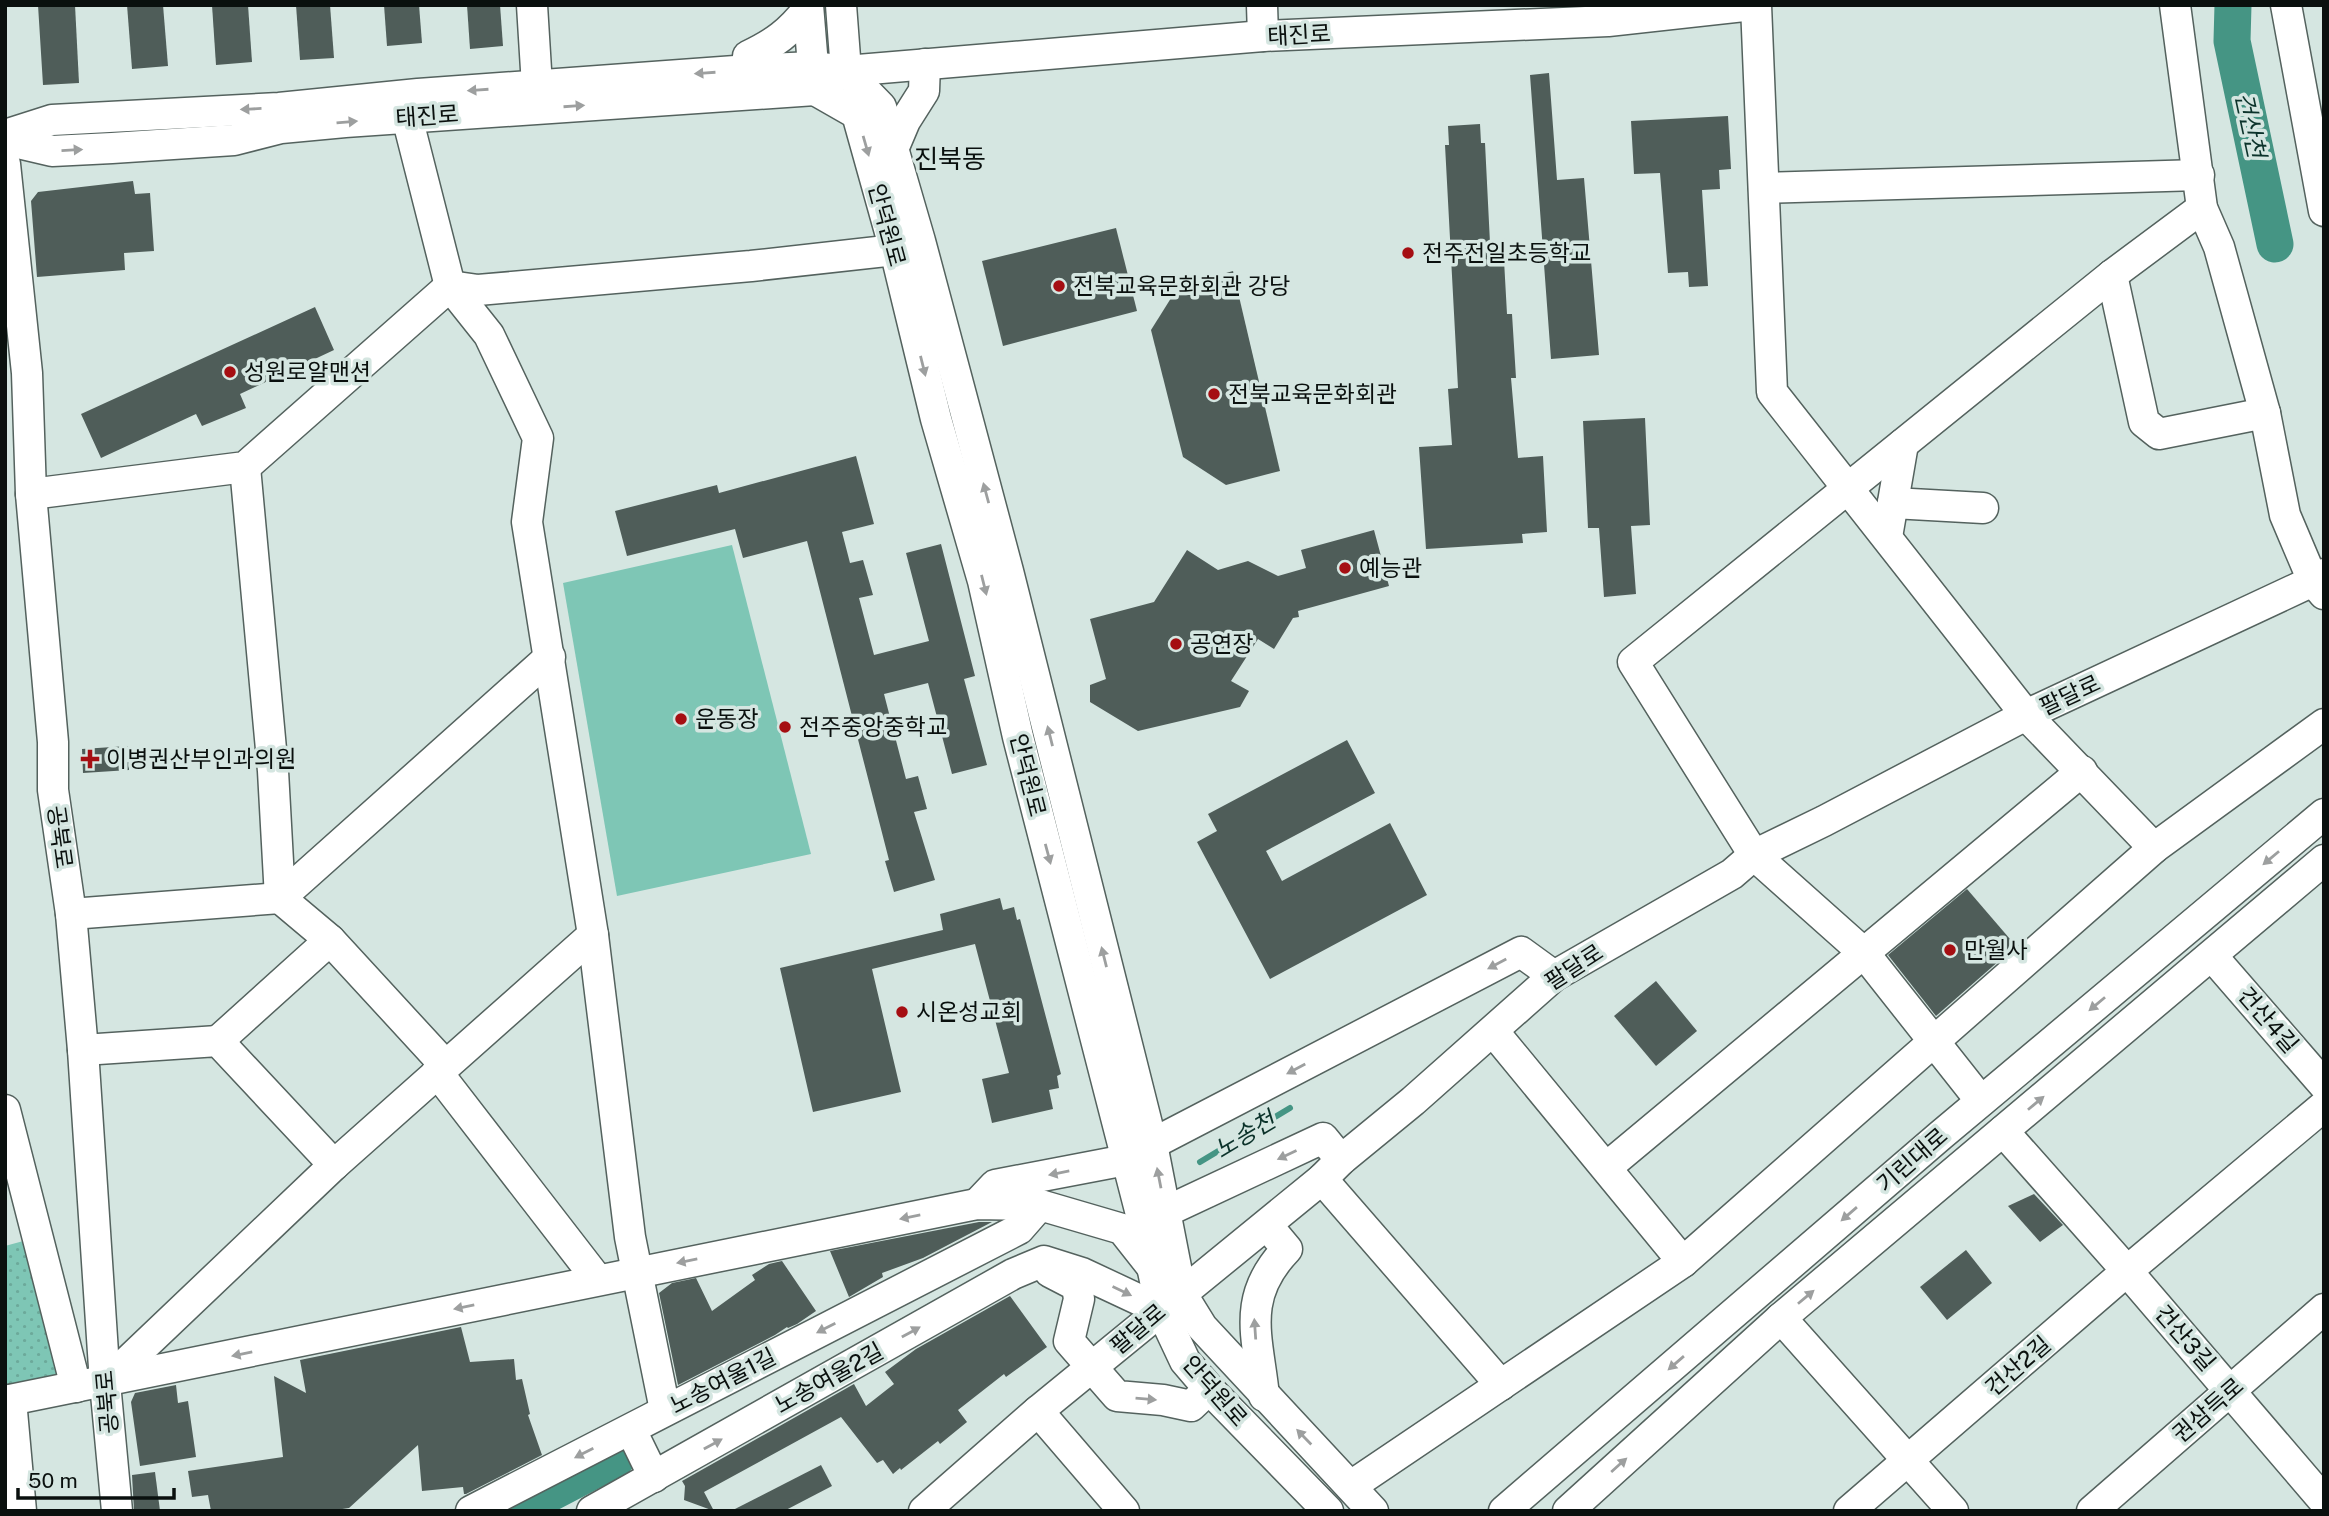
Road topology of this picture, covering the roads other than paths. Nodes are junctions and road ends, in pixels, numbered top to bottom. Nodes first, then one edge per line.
1 (532, 5) edge
2 (841, 5) edge
3 (1262, 5) edge
4 (1754, 5) edge
5 (2175, 5) edge
6 (2286, 5) edge
7 (808, 7) edge
8 (1263, 36) junction
9 (925, 64) junction
10 (749, 70) junction
11 (846, 71) junction
12 (814, 79) junction
13 (537, 86) junction
14 (407, 117) junction
15 (5, 138) edge
16 (894, 147) junction
17 (5, 164) edge
18 (2199, 175) junction
19 (1763, 188) junction
20 (2202, 208) junction
21 (2324, 211) edge
22 (895, 250) junction
23 (2112, 275) junction
24 (450, 286) junction
25 (16, 375) edge
26 (2265, 413) junction
27 (1903, 444) junction
28 (245, 467) junction
29 (1849, 488) junction
30 (31, 495) junction
31 (1893, 503) junction
32 (1983, 508) dead end
33 (1887, 537) junction
34 (2320, 583) edge
35 (550, 657) junction
36 (2026, 715) junction
37 (2324, 724) edge
38 (2082, 771) junction
39 (2324, 814) edge
40 (2154, 848) junction
41 (1754, 855) junction
42 (2324, 860) edge
43 (280, 898) junction
44 (71, 914) junction
45 (593, 935) junction
46 (330, 940) junction
47 (1864, 953) junction
48 (2212, 956) junction
49 (1555, 976) junction
50 (1493, 1031) junction
51 (218, 1041) junction
52 (1935, 1041) junction
53 (83, 1050) junction
54 (441, 1069) junction
55 (2324, 1085) edge
56 (1981, 1101) junction
57 (2324, 1106) edge
58 (5, 1110) edge
59 (2003, 1131) junction
60 (1152, 1144) junction
61 (1126, 1160) junction
62 (334, 1165) junction
63 (1607, 1167) junction
64 (1332, 1169) junction
65 (977, 1204) junction
66 (1040, 1205) junction
67 (1144, 1221) junction
68 (1267, 1225) junction
69 (974, 1253) junction
70 (1051, 1262) junction
71 (1683, 1262) junction
72 (2127, 1271) junction
73 (636, 1272) junction
74 (1013, 1274) junction
75 (597, 1279) junction
76 (1171, 1302) junction
77 (2324, 1309) edge
78 (1781, 1318) junction
79 (1091, 1368) junction
80 (90, 1385) junction
81 (1501, 1385) junction
82 (1209, 1389) junction
83 (2229, 1391) junction
84 (1264, 1396) junction
85 (8, 1400) edge
86 (665, 1410) junction
87 (1038, 1411) junction
88 (631, 1430) junction
89 (1908, 1460) junction
90 (654, 1477) junction
91 (1351, 1486) junction
92 (2324, 1501) edge
93 (1512, 1504) edge
94 (1324, 1509) edge
95 (21, 1511) edge
96 (117, 1511) edge
97 (471, 1511) edge
98 (592, 1511) edge
99 (924, 1511) edge
100 (1124, 1511) edge
101 (1373, 1511) edge
102 (1483, 1511) edge
103 (1568, 1511) edge
104 (1849, 1511) edge
105 (1953, 1511) edge
106 (2092, 1511) edge

1 - 13 street
2 - 11 street
3 - 8 street
4 - 8 street, 태진로
4 - 19 street
5 - 18 street
6 - 21 street
7 - 10 street
7 - 12 street
8 - 9 street, 태진로
9 - 11 street, 태진로
9 - 16 street
10 - 12 street, 태진로
10 -> 13 street, 태진로
11 - 12 street, 태진로
11 - 16 street, 안덕원로
14 -> 12 street, 태진로
12 -> 22 street, 안덕원로
13 -> 15 street, 태진로
15 -> 14 street, 태진로
14 - 24 street
60 -> 16 street, 안덕원로
17 - 25 street, 공북로
18 - 19 street
18 - 20 street
19 - 29 street
20 - 23 street
20 - 26 street
22 - 24 street
22 -> 61 street, 안덕원로
23 - 26 street
23 - 27 street
24 - 28 street
24 - 35 street
25 - 30 street, 공북로
26 - 34 street
27 - 29 street
27 - 31 street
28 - 30 street
28 - 43 street
29 - 33 street
29 - 41 street
30 - 44 street, 공북로
31 - 32 street
31 - 33 street
33 - 36 street
34 - 36 street, 팔달로
35 - 43 street
35 - 45 street
36 - 38 street
36 - 41 street, 팔달로
37 - 40 street
38 - 40 street
38 - 47 street
39 -> 56 street, 기린대로
40 - 52 street
41 - 47 street
41 - 49 street, 팔달로
42 - 48 street, 기린대로
43 - 44 street
43 - 46 street
44 - 53 street, 공북로
45 - 54 street
45 - 73 street
46 - 51 street
46 - 54 street
47 - 52 street
47 - 63 street
48 - 55 street, 건산4길
59 -> 48 street, 기린대로
49 - 50 street, 팔달로
49 -> 60 street
50 - 63 street
50 - 64 street, 팔달로
51 - 53 street
51 - 62 street
52 - 56 street
52 - 71 street
53 - 80 street, 공북로
54 - 62 street
54 - 75 street
56 -> 93 street, 기린대로
57 - 72 street
58 - 80 street
59 - 72 street, 건산3길
78 -> 59 street, 기린대로
67 -> 60 street, 안덕원로
61 -> 65 street
61 - 67 street, 안덕원로
62 - 80 street
63 - 71 street
64 -> 67 street
64 - 68 street, 팔달로
64 - 81 street
65 - 66 street
65 -> 73 street
66 - 67 street
66 - 69 street, 노송여울1길
67 - 76 street, 안덕원로
67 - 76 street, 안덕원로
68 - 76 street, 팔달로
84 -> 68 street
69 - 74 street
69 -> 86 street, 노송여울1길
70 - 74 street, 노송여울2길
70 -> 76 street
70 - 79 street
71 - 81 street
72 - 83 street, 건산3길
72 - 89 street, 건산2길
73 - 75 street
73 - 86 street
90 -> 74 street, 노송여울2길
75 -> 80 street
76 - 79 street, 팔달로
76 - 82 street, 안덕원로
76 - 84 street
77 - 83 street, 권삼득로
78 - 89 street
103 -> 78 street, 기린대로
79 -> 82 street
79 - 87 street, 팔달로
80 - 85 street
80 - 96 street, 공북로
81 - 91 street
82 - 94 street, 안덕원로
83 - 92 street, 건산3길
83 - 106 street, 권삼득로
91 -> 84 street
85 - 95 street
86 - 88 street, 노송여울1길
87 - 99 street, 팔달로
87 - 100 street
88 - 90 street
88 -> 97 street, 노송여울1길
89 - 104 street, 건산2길
89 - 105 street
90 - 98 street, 노송여울2길
91 - 101 street
93 - 102 street, 기린대로

